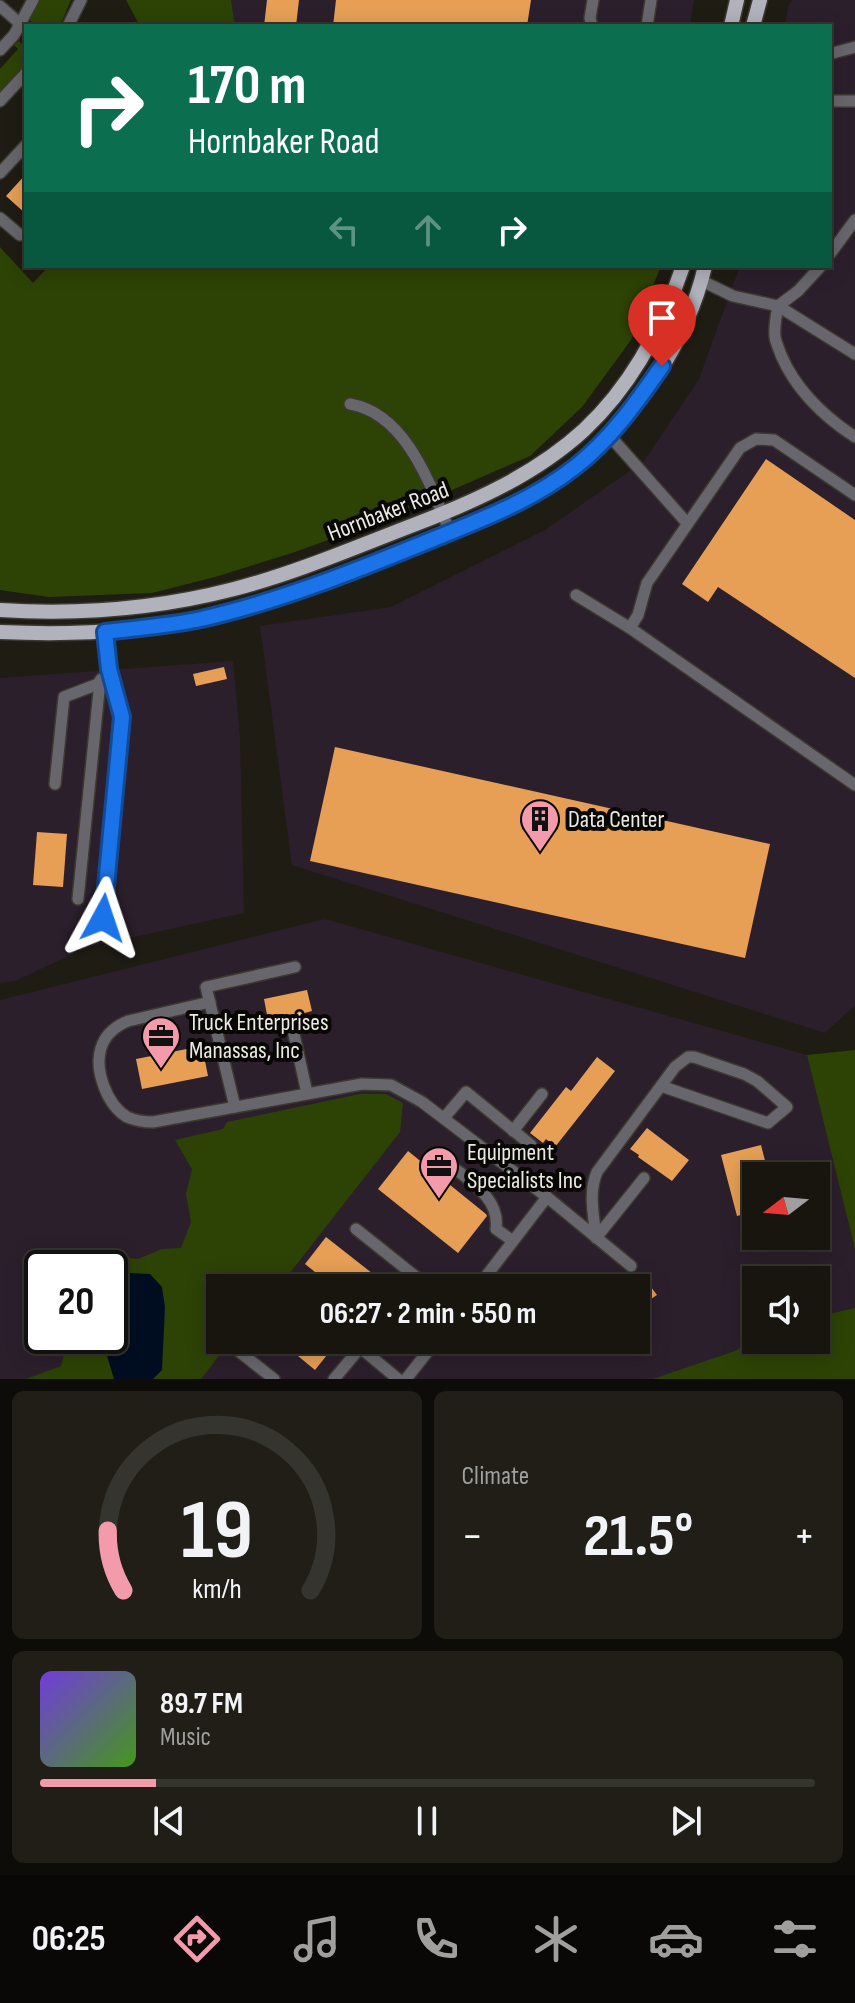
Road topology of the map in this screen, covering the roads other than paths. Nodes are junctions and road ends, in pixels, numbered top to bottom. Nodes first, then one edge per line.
1 (33, 0) edge
2 (81, 0) edge
3 (593, 0) edge
4 (651, 0) edge
5 (737, 0) edge
6 (760, 0) edge
7 (0, 6) edge
8 (69, 24) edge
9 (592, 24) edge
10 (647, 24) edge
11 (731, 24) edge
12 (754, 24) edge
13 (23, 26) edge
14 (855, 47) edge
15 (0, 50) edge
16 (833, 53) dead end
17 (24, 75) edge
18 (0, 101) edge
19 (832, 101) edge
20 (855, 101) edge
21 (24, 147) edge
22 (0, 173) edge
23 (0, 218) edge
24 (855, 220) edge
25 (20, 235) dead end
26 (832, 251) edge
27 (682, 268) edge
28 (819, 268) edge
29 (703, 274) edge
30 (778, 306) junction
31 (855, 354) edge
32 (350, 404) dead end
33 (609, 435) junction
34 (855, 437) edge
35 (855, 495) edge
36 (443, 515) junction
37 (687, 523) junction
38 (450, 532) junction
39 (576, 595) dead end
40 (0, 610) edge
41 (630, 628) junction
42 (0, 632) edge
43 (105, 632) junction
44 (109, 669) junction
45 (100, 681) junction
46 (55, 784) dead end
47 (855, 785) edge
48 (78, 899) dead end
49 (103, 918) dead end
50 (295, 967) dead end
51 (210, 1002) junction
52 (293, 1030) dead end
53 (661, 1086) junction
54 (307, 1093) junction
55 (542, 1094) dead end
56 (235, 1107) junction
57 (444, 1118) junction
58 (513, 1131) junction
59 (531, 1145) dead end
60 (458, 1171) dead end
61 (644, 1178) dead end
62 (547, 1197) junction
63 (356, 1229) dead end
64 (596, 1238) junction
65 (513, 1241) junction
66 (631, 1266) dead end
67 (412, 1274) edge
68 (488, 1274) edge
69 (242, 1354) edge
70 (349, 1354) edge
71 (367, 1354) edge
72 (426, 1354) edge
73 (274, 1379) edge
74 (334, 1379) edge
75 (398, 1379) edge
76 (406, 1379) edge

1 - 13 street
2 - 8 street
3 - 9 street
4 - 10 street
5 - 11 main road
6 - 12 main road
7 - 13 street
13 - 15 street
14 - 16 street
17 - 18 street
19 - 20 street
21 - 22 street
23 - 25 street
24 - 26 street
27 - 36 main road, Hornbaker Road
28 - 30 street
29 - 30 street
29 - 33 main road, Hornbaker Road
30 - 31 street
30 - 34 street
32 - 36 street
33 - 37 street
33 - 38 main road, Hornbaker Road
35 - 37 street
36 - 38 street
36 - 40 main road, Hornbaker Road
37 - 41 street
38 - 43 main road, Hornbaker Road
39 - 41 street
41 - 47 street
42 - 43 main road, Hornbaker Road
43 - 44 street
44 - 45 street
44 - 49 street
45 - 46 street
45 - 48 street
50 - 51 street
51 - 56 street
51 - 56 street
52 - 54 street
53 - 53 street
53 - 64 street
54 - 56 street
54 - 57 street
55 - 58 street
57 - 58 street
57 - 62 street
58 - 59 street
60 - 65 street
61 - 64 street
62 - 64 street
62 - 65 street
63 - 67 street
64 - 66 street
65 - 68 street
69 - 73 street
70 - 74 street
71 - 75 street
72 - 76 street

